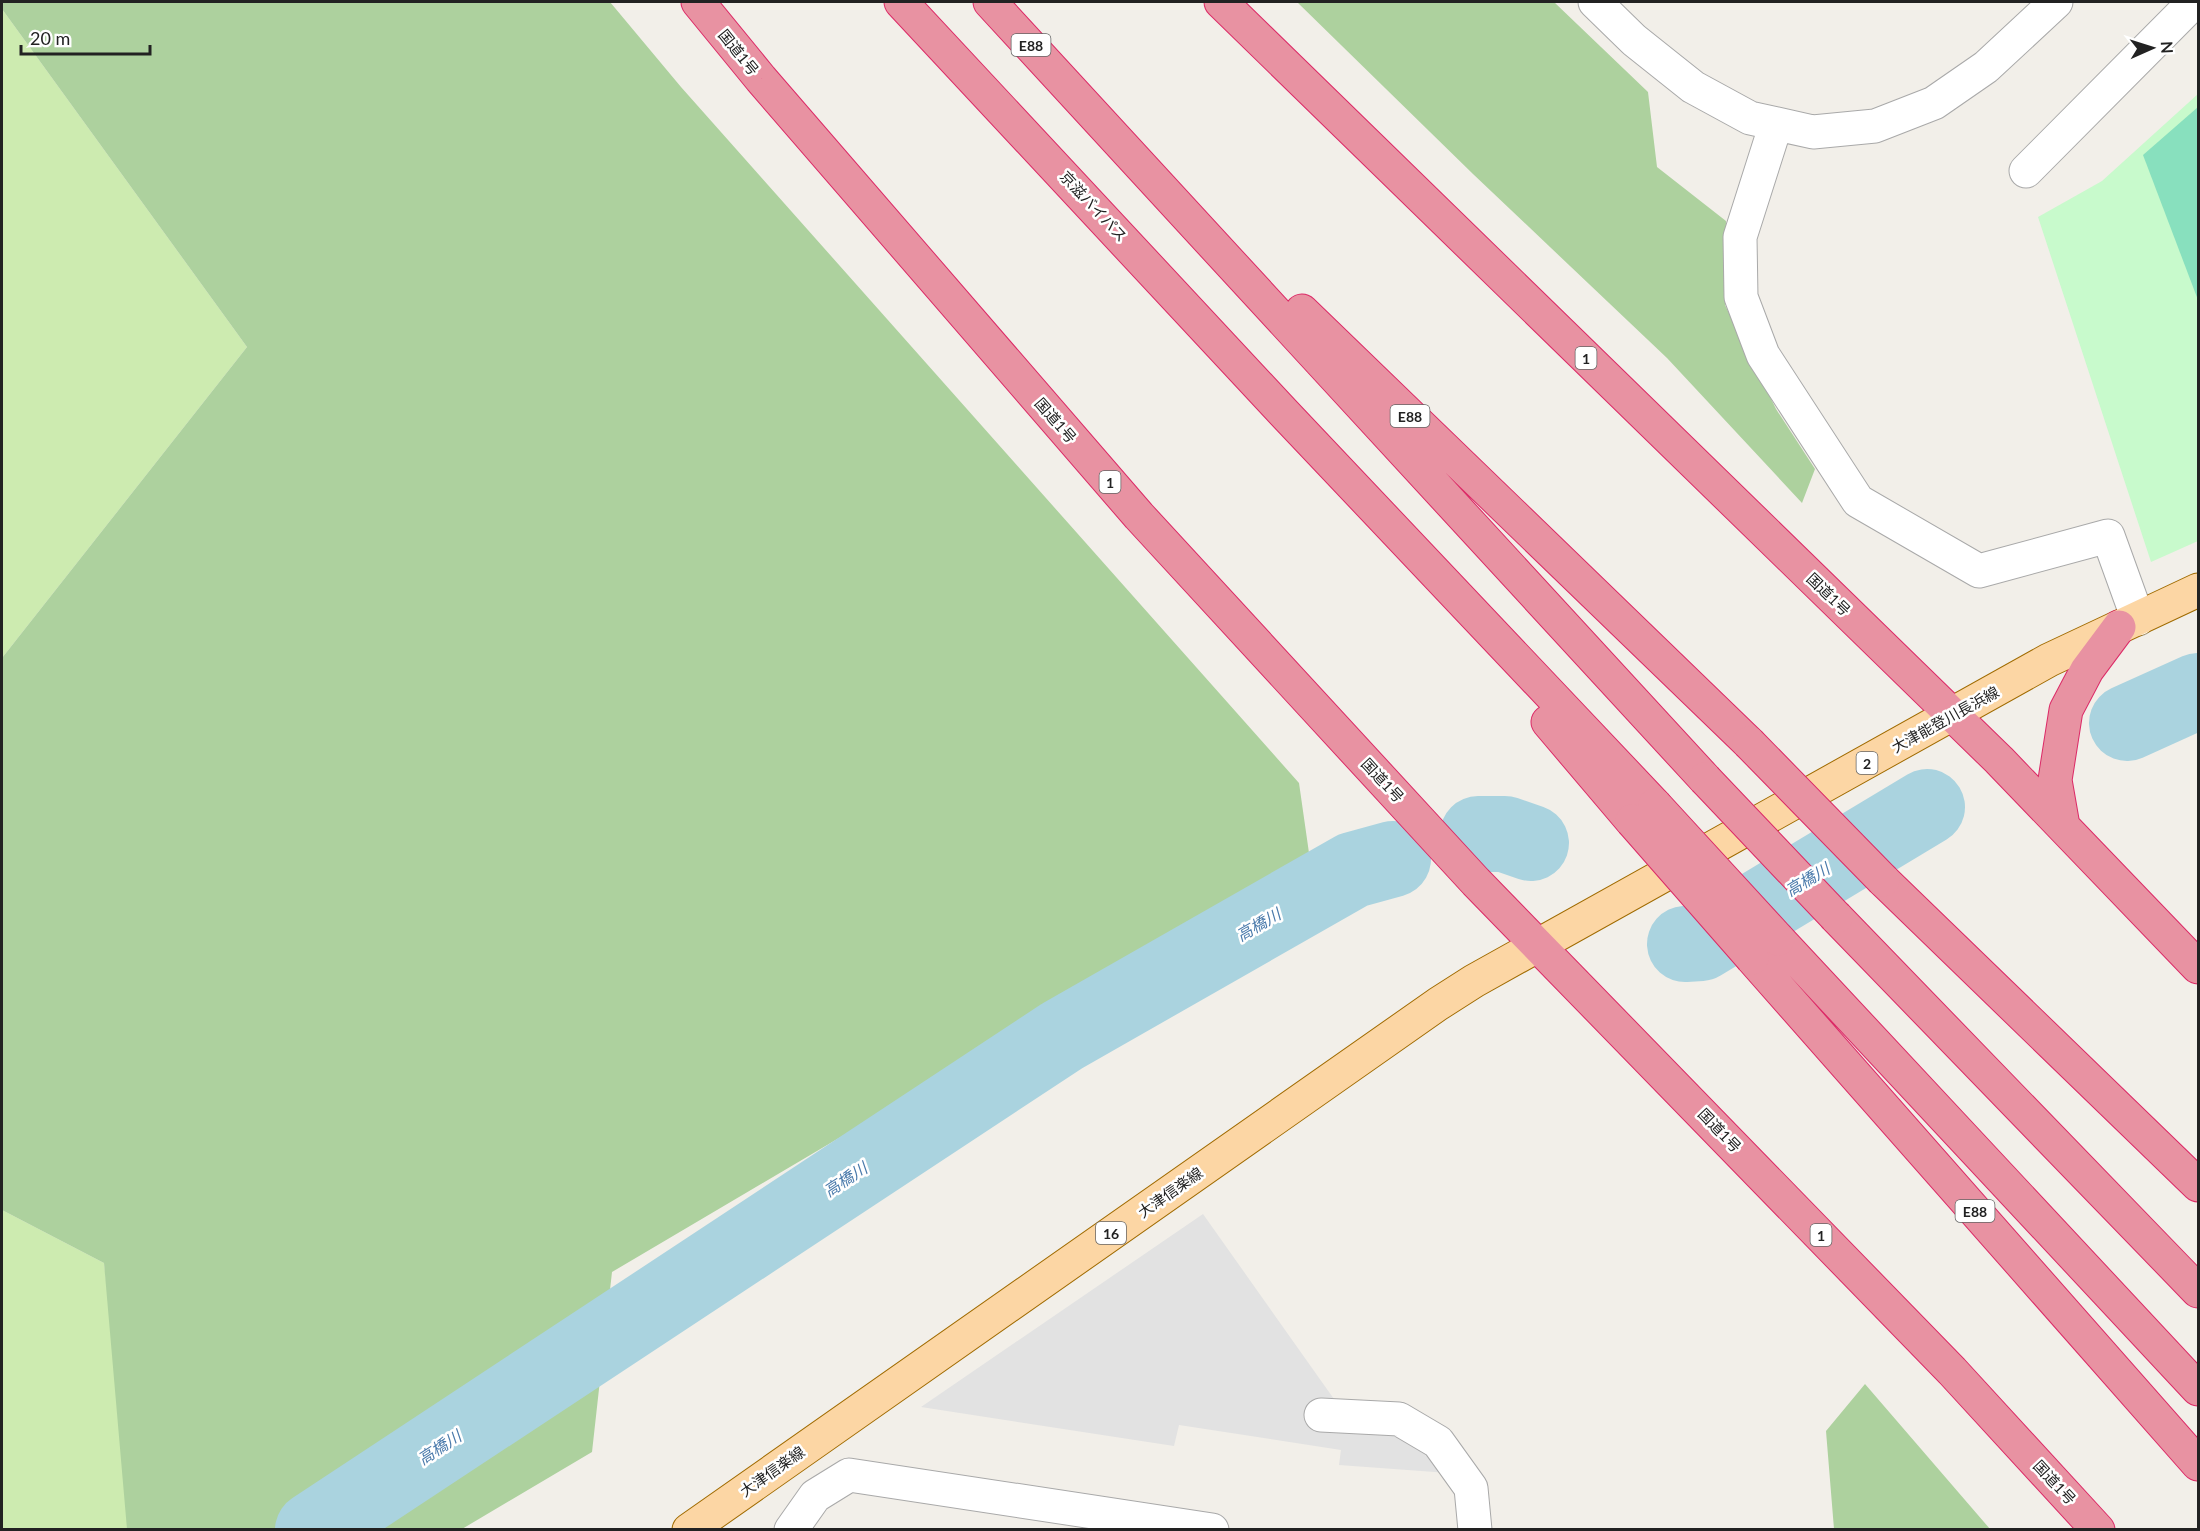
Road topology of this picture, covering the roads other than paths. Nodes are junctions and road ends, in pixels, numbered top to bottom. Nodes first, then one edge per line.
1 (698, 2) edge
2 (901, 2) edge
3 (990, 2) edge
4 (1221, 2) edge
5 (1595, 2) edge
6 (2056, 2) edge
7 (2194, 2) edge
8 (1072, 89) junction
9 (1776, 124) junction
10 (2026, 171) dead end
11 (2199, 590) edge
12 (2128, 623) junction
13 (1953, 714) junction
14 (1644, 813) junction
15 (2063, 826) junction
16 (1540, 945) junction
17 (2199, 967) edge
18 (2199, 1185) edge
19 (2199, 1291) edge
20 (2199, 1389) edge
21 (1321, 1415) dead end
22 (2199, 1464) edge
23 (689, 1530) edge
24 (791, 1530) edge
25 (1212, 1530) edge
26 (1475, 1530) edge
27 (2098, 1530) edge

1 - 16 highway, 国道1号 / 1
2 - 14 highway, 京滋バイパス / E88
3 - 8 highway, E88
4 - 13 highway, 国道1号 / 1
5 - 9 street
6 - 9 street
7 - 10 street
8 - 18 highway, E88, bridge
8 - 19 highway, E88, bridge
9 - 12 street
11 - 12 main road, 大津能登川長浜線 / 2
12 - 13 main road, 大津能登川長浜線 / 2
12 - 15 highway
13 - 15 highway, 国道1号 / 1
13 - 16 main road, 大津能登川長浜線 / 2
14 - 20 highway, E88, bridge
14 - 22 highway, E88, bridge
15 - 17 highway, 国道1号 / 1
16 - 23 main road, 大津信楽線 / 16
16 - 27 highway, 国道1号 / 1
21 - 26 street
24 - 25 street

